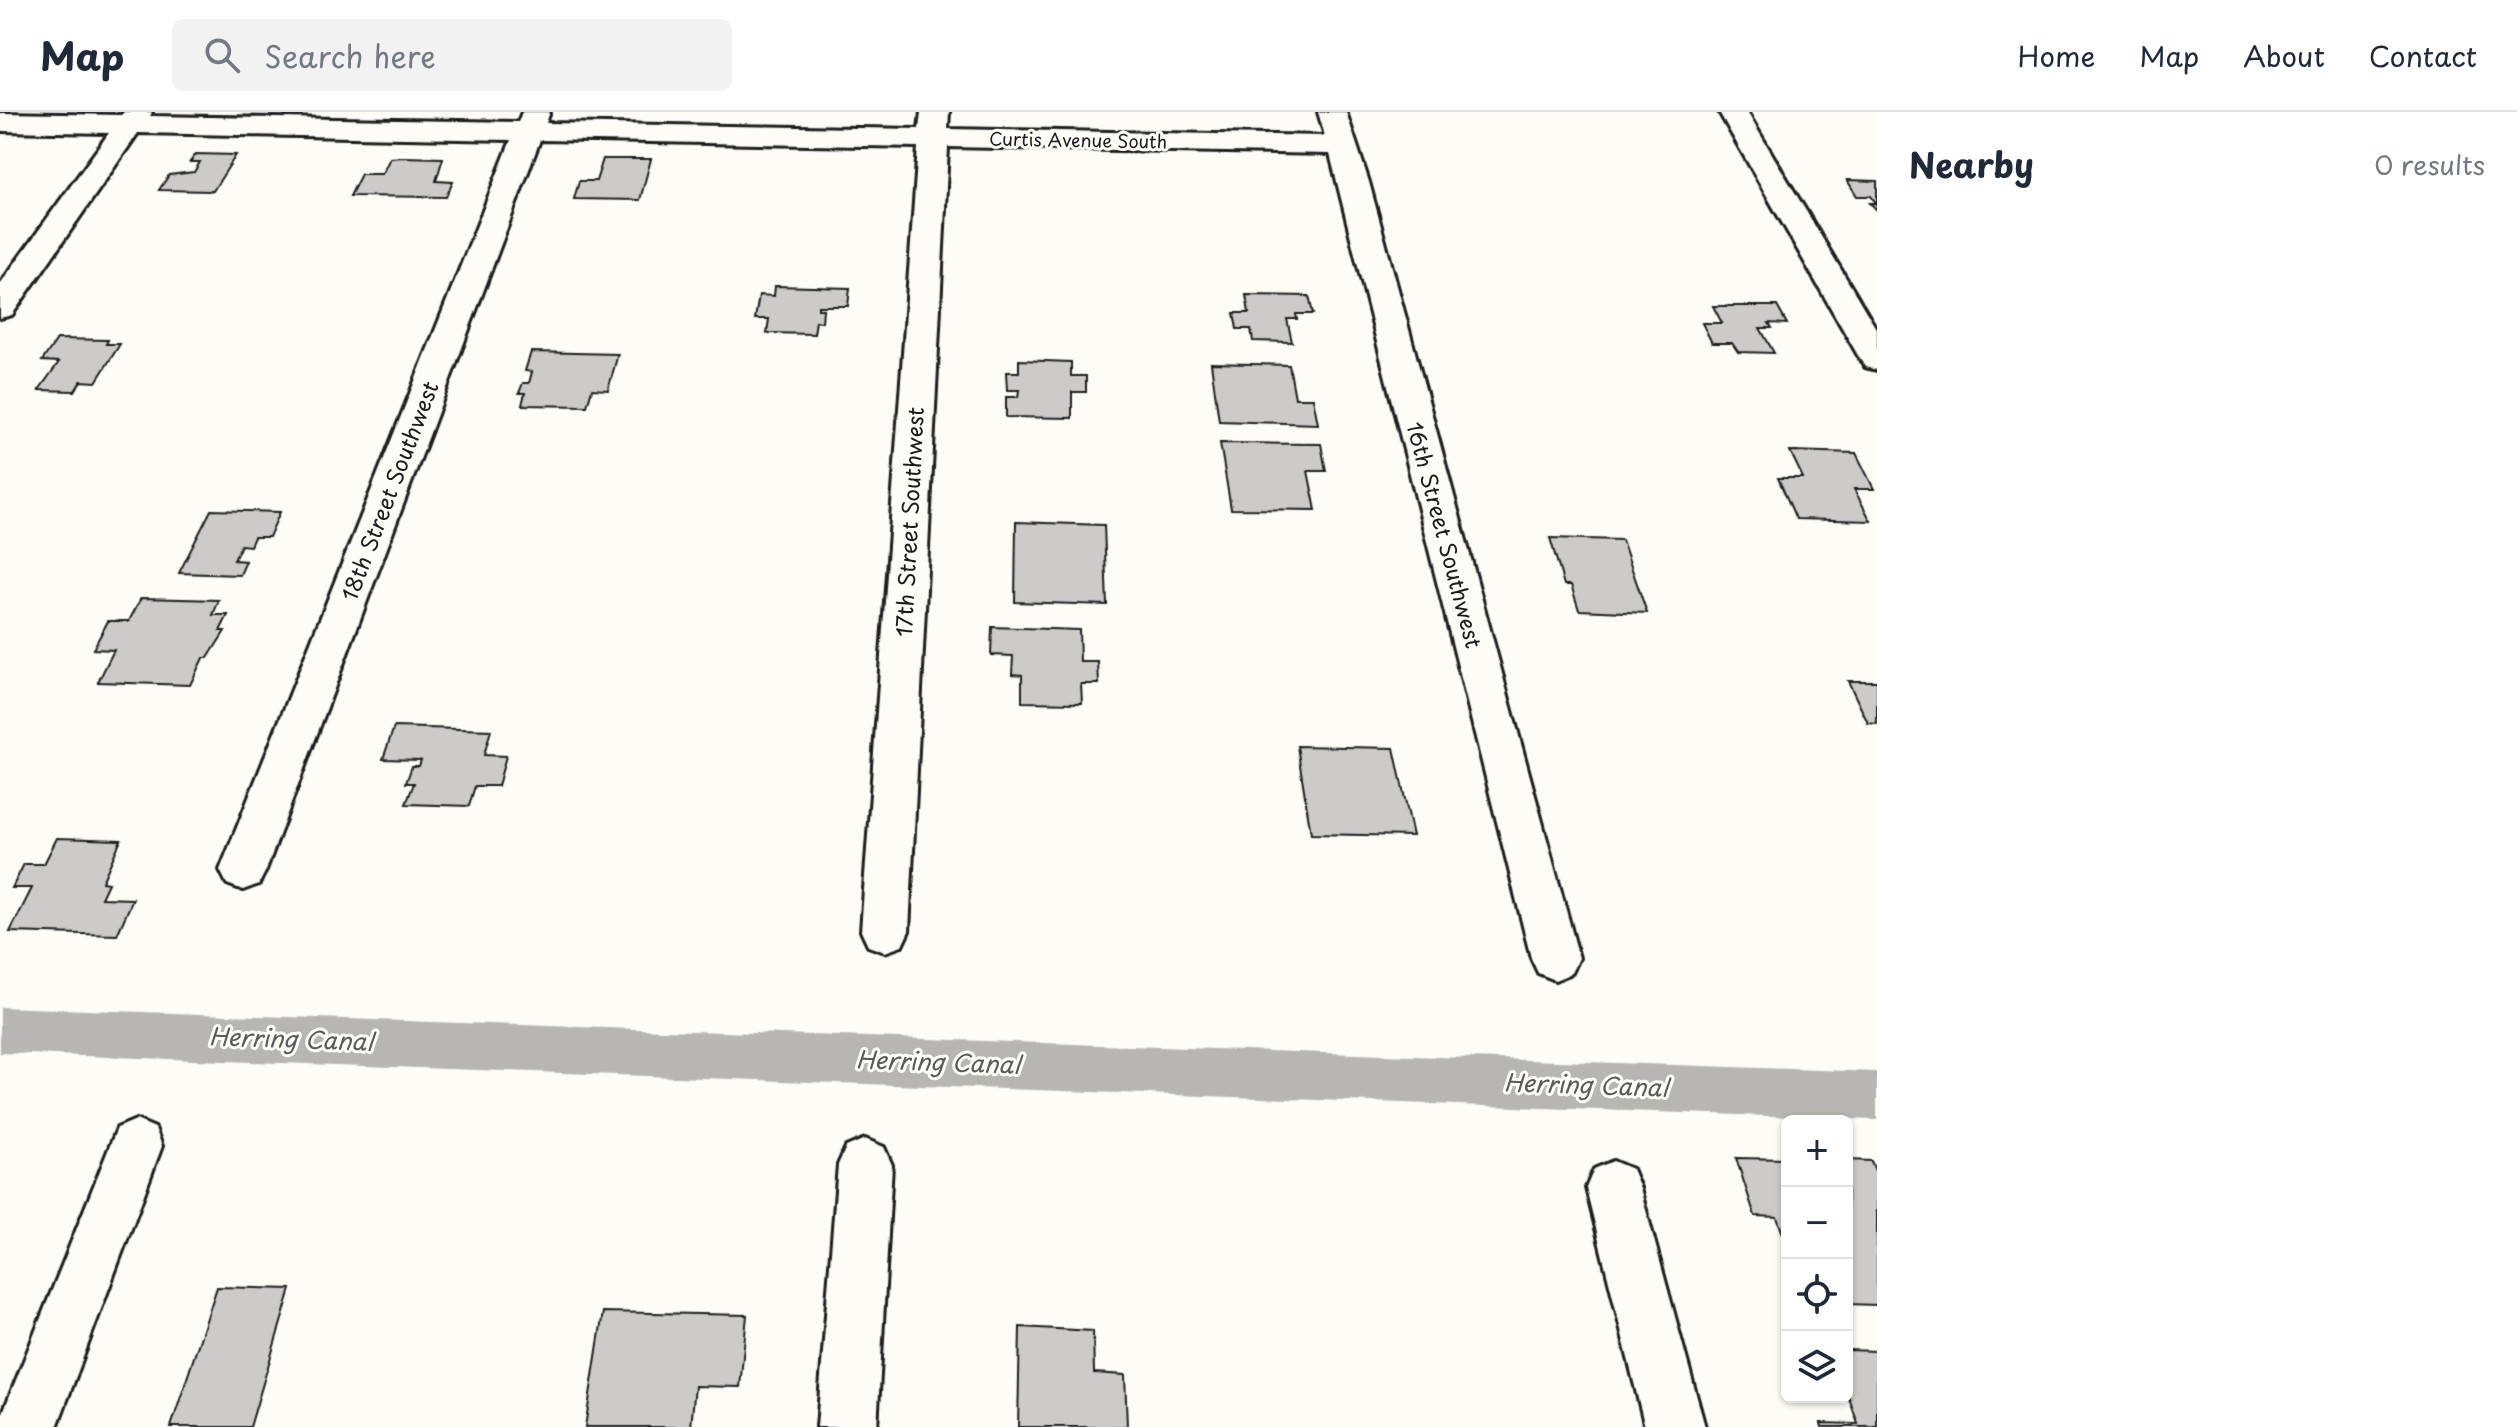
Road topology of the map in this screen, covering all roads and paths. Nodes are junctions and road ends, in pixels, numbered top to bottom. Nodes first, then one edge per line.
1 (1733, 112) edge
2 (134, 118) edge
3 (0, 122) edge
4 (532, 122) edge
5 (934, 125) edge
6 (1336, 129) edge
7 (0, 308) edge
8 (1877, 359) edge
9 (243, 870) dead end
10 (885, 931) dead end
11 (1555, 958) dead end
12 (136, 1146) dead end
13 (865, 1165) dead end
14 (1613, 1188) dead end
15 (27, 1427) edge
16 (847, 1427) edge
17 (1675, 1427) edge

1 - 8 street
2 - 3 street, Curtis Avenue South
2 - 4 street, Curtis Avenue South
2 - 7 street
4 - 5 street, Curtis Avenue South
4 - 9 street, 18th Street Southwest
5 - 6 street, Curtis Avenue South
5 - 10 street, 17th Street Southwest
6 - 11 street, 16th Street Southwest
12 - 15 street
13 - 16 street
14 - 17 street

